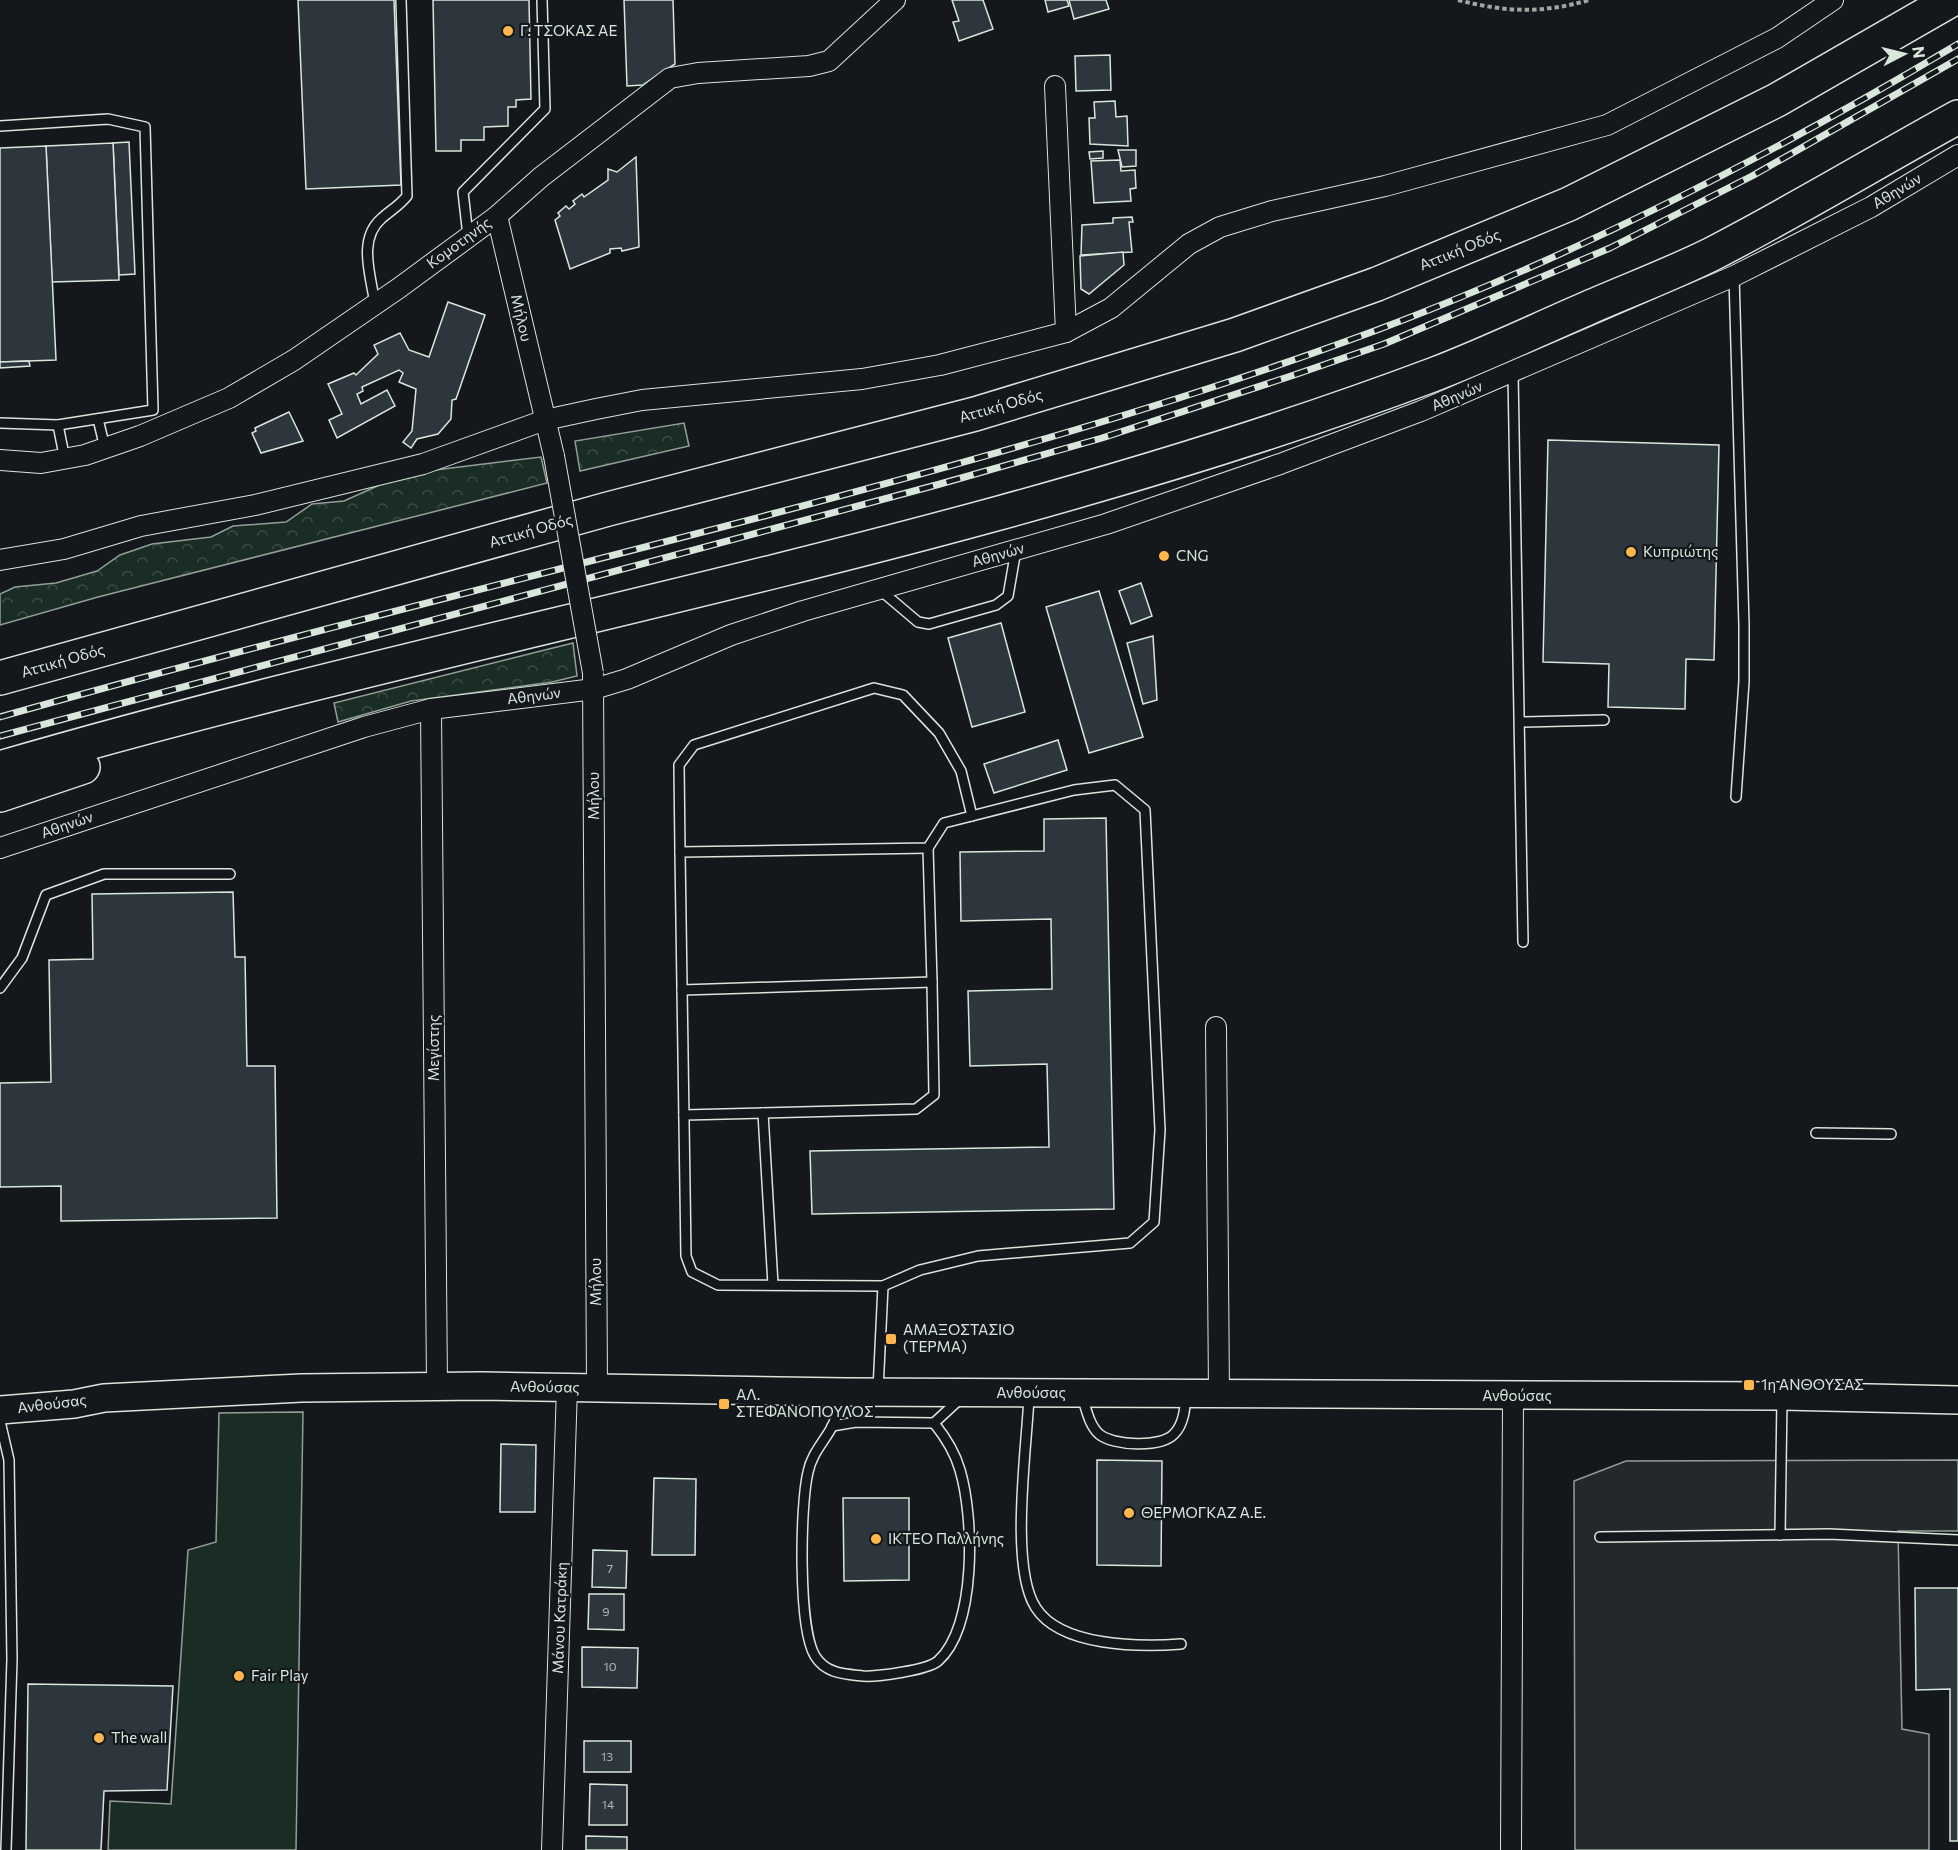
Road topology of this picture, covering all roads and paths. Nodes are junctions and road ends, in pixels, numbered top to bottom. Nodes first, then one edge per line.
1 (401, 0) edge
2 (542, 0) edge
3 (895, 0) edge
4 (1458, 0) edge
5 (1589, 0) edge
6 (1833, 0) edge
7 (1951, 0) edge
8 (1055, 86) dead end
9 (1958, 117) edge
10 (0, 126) edge
11 (1958, 155) edge
12 (497, 216) junction
13 (468, 236) junction
14 (1734, 276) junction
15 (375, 305) junction
16 (1066, 332) junction
17 (1513, 373) junction
18 (98, 419) junction
19 (545, 420) junction
20 (0, 423) edge
21 (58, 425) junction
22 (105, 448) junction
23 (0, 460) edge
24 (65, 460) junction
25 (1016, 550) junction
26 (0, 560) edge
27 (879, 589) junction
28 (453, 648) junction
29 (0, 678) edge
30 (593, 681) junction
31 (432, 709) junction
32 (1604, 720) dead end
33 (1520, 722) junction
34 (0, 768) edge
35 (0, 795) edge
36 (1736, 797) dead end
37 (972, 816) junction
38 (0, 848) edge
39 (928, 848) junction
40 (680, 852) junction
41 (230, 874) dead end
42 (1523, 942) dead end
43 (932, 982) junction
44 (0, 988) edge
45 (682, 990) junction
46 (1216, 1027) dead end
47 (763, 1113) junction
48 (684, 1115) junction
49 (1816, 1133) dead end
50 (1891, 1134) dead end
51 (773, 1284) junction
52 (883, 1286) junction
53 (437, 1386) junction
54 (567, 1387) junction
55 (597, 1387) junction
56 (0, 1391) edge
57 (845, 1392) junction
58 (878, 1393) junction
59 (967, 1393) junction
60 (1187, 1393) junction
61 (1219, 1393) junction
62 (1030, 1394) junction
63 (1082, 1394) junction
64 (1513, 1396) junction
65 (1782, 1396) junction
66 (104, 1398) junction
67 (1958, 1400) edge
68 (0, 1410) edge
69 (0, 1421) edge
70 (934, 1423) junction
71 (832, 1426) junction
72 (1780, 1535) junction
73 (1600, 1537) dead end
74 (1958, 1540) edge
75 (1181, 1644) dead end
76 (6, 1850) edge
77 (552, 1850) edge
78 (1511, 1850) edge

1 - 15 lane
2 - 13 lane
3 - 12 street, Κομοτηνής
4 - 5 path
6 - 16 street
7 - 29 highway, Αττική Οδός
8 - 16 street
9 - 28 highway
10 - 18 lane
11 - 14 street, Αθηνών
12 - 13 street, Κομοτηνής
12 - 19 street, Μήλου
13 - 15 street, Κομοτηνής
14 - 17 street, Αθηνών
14 - 36 lane
15 - 22 street, Κομοτηνής
16 - 19 street
17 - 25 street, Αθηνών
17 - 33 lane
18 - 21 lane
18 - 22 lane
19 - 26 street
19 - 30 street, Μήλου, bridge
20 - 21 lane
21 - 24 lane
22 - 24 street, Κομοτηνής
23 - 24 street, Κομοτηνής
25 - 27 street, Αθηνών
25 - 27 lane
27 - 30 street, Αθηνών
28 - 34 highway
28 - 35 highway
30 - 31 street, Αθηνών
30 - 55 street, Μήλου
31 - 38 street, Αθηνών
31 - 53 street, Μεγίστης
32 - 33 lane
33 - 42 lane
37 - 39 lane
37 - 40 lane
37 - 52 lane
39 - 40 lane
39 - 43 lane
40 - 45 lane
41 - 44 lane
43 - 45 lane
43 - 47 lane
45 - 48 lane
46 - 61 street
47 - 48 lane
47 - 51 lane
48 - 51 lane
49 - 50 lane
51 - 52 lane
52 - 58 lane
53 - 54 street, Ανθούσας
53 - 66 street, Ανθούσας
54 - 55 street, Ανθούσας
54 - 77 street, Μάνου Κατράκη
55 - 57 street, Ανθούσας
56 - 66 street, Ανθούσας
57 - 58 street, Ανθούσας
57 - 71 lane
58 - 59 street, Ανθούσας
59 - 62 street, Ανθούσας
59 - 70 lane
60 - 61 street, Ανθούσας
60 - 63 street, Ανθούσας
60 - 63 lane
61 - 64 street, Ανθούσας
62 - 63 street, Ανθούσας
62 - 75 lane
64 - 65 street, Ανθούσας
64 - 78 street
65 - 67 street, Ανθούσας
65 - 72 lane
66 - 68 street, Ανθούσας
69 - 76 lane
70 - 71 lane
70 - 71 lane
72 - 73 lane
72 - 74 lane

